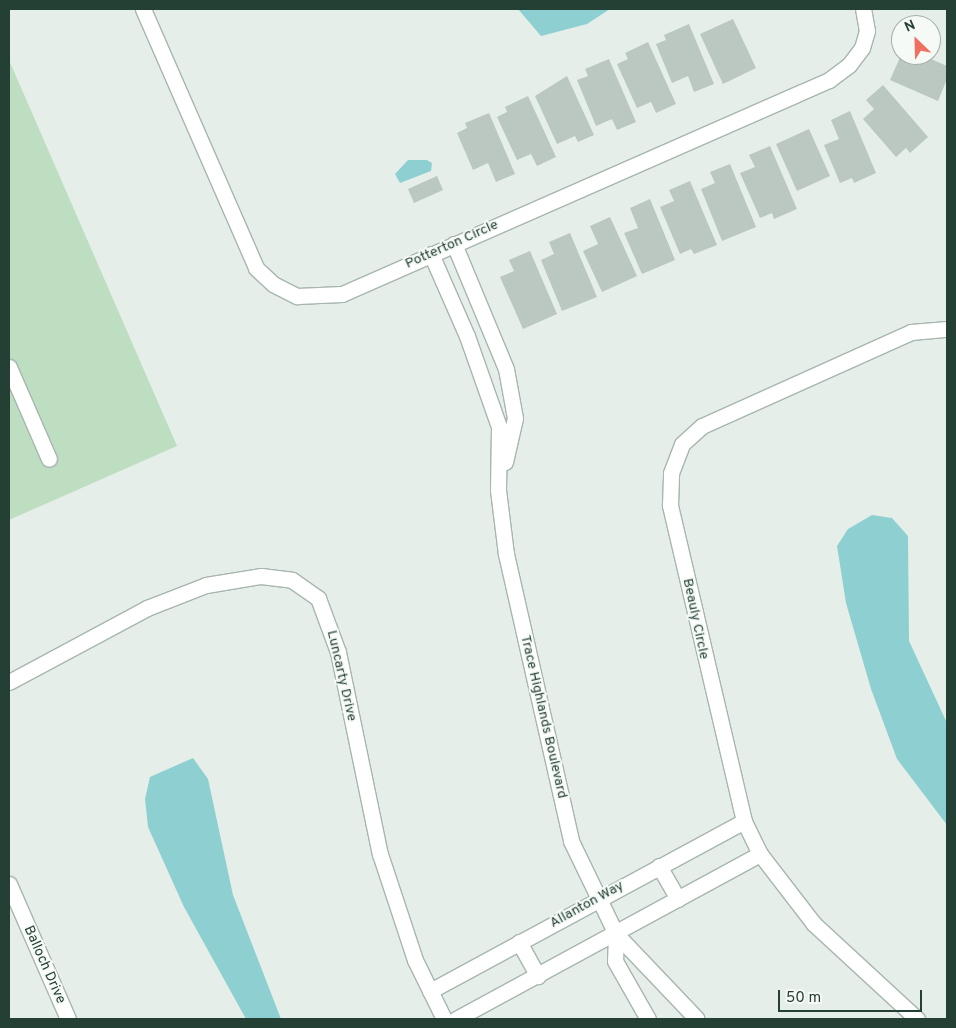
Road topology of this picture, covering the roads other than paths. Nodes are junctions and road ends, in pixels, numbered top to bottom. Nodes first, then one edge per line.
1 (143, 9) edge
2 (863, 9) edge
3 (454, 244) junction
4 (431, 254) junction
5 (489, 326) junction
6 (947, 329) edge
7 (467, 336) junction
8 (9, 367) edge
9 (49, 459) dead end
10 (498, 490) junction
11 (9, 682) edge
12 (744, 821) junction
13 (760, 854) junction
14 (660, 866) junction
15 (9, 884) edge
16 (678, 899) junction
17 (596, 900) junction
18 (616, 934) junction
19 (520, 942) junction
20 (538, 976) junction
21 (430, 991) junction
22 (68, 1019) edge
23 (444, 1019) edge
24 (456, 1019) edge
25 (648, 1019) edge
26 (697, 1019) edge
27 (917, 1019) edge

1 - 4 street, Potterton Circle
2 - 3 street, Potterton Circle
3 - 4 street, Potterton Circle
3 - 5 street, Trace Highlands Boulevard
4 - 7 street, Trace Highlands Boulevard
5 - 7 street
5 - 10 street, Trace Highlands Boulevard
6 - 12 street, Beauly Circle
7 - 10 street, Trace Highlands Boulevard
8 - 9 street
10 - 17 street, Trace Highlands Boulevard
11 - 21 street, Luncarty Drive
12 - 13 street, Beauly Circle
12 - 14 street, Allanton Way
13 - 16 street
13 - 27 street, Beauly Circle
14 - 16 street
14 - 17 street, Allanton Way
15 - 22 street, Balloch Drive
16 - 18 street
17 - 18 street, Trace Highlands Boulevard
17 - 19 street, Allanton Way
18 - 20 street
18 - 25 street
18 - 26 street, Trace Highlands Boulevard
19 - 20 street
19 - 21 street, Allanton Way
20 - 24 street
21 - 23 street, Luncarty Drive

